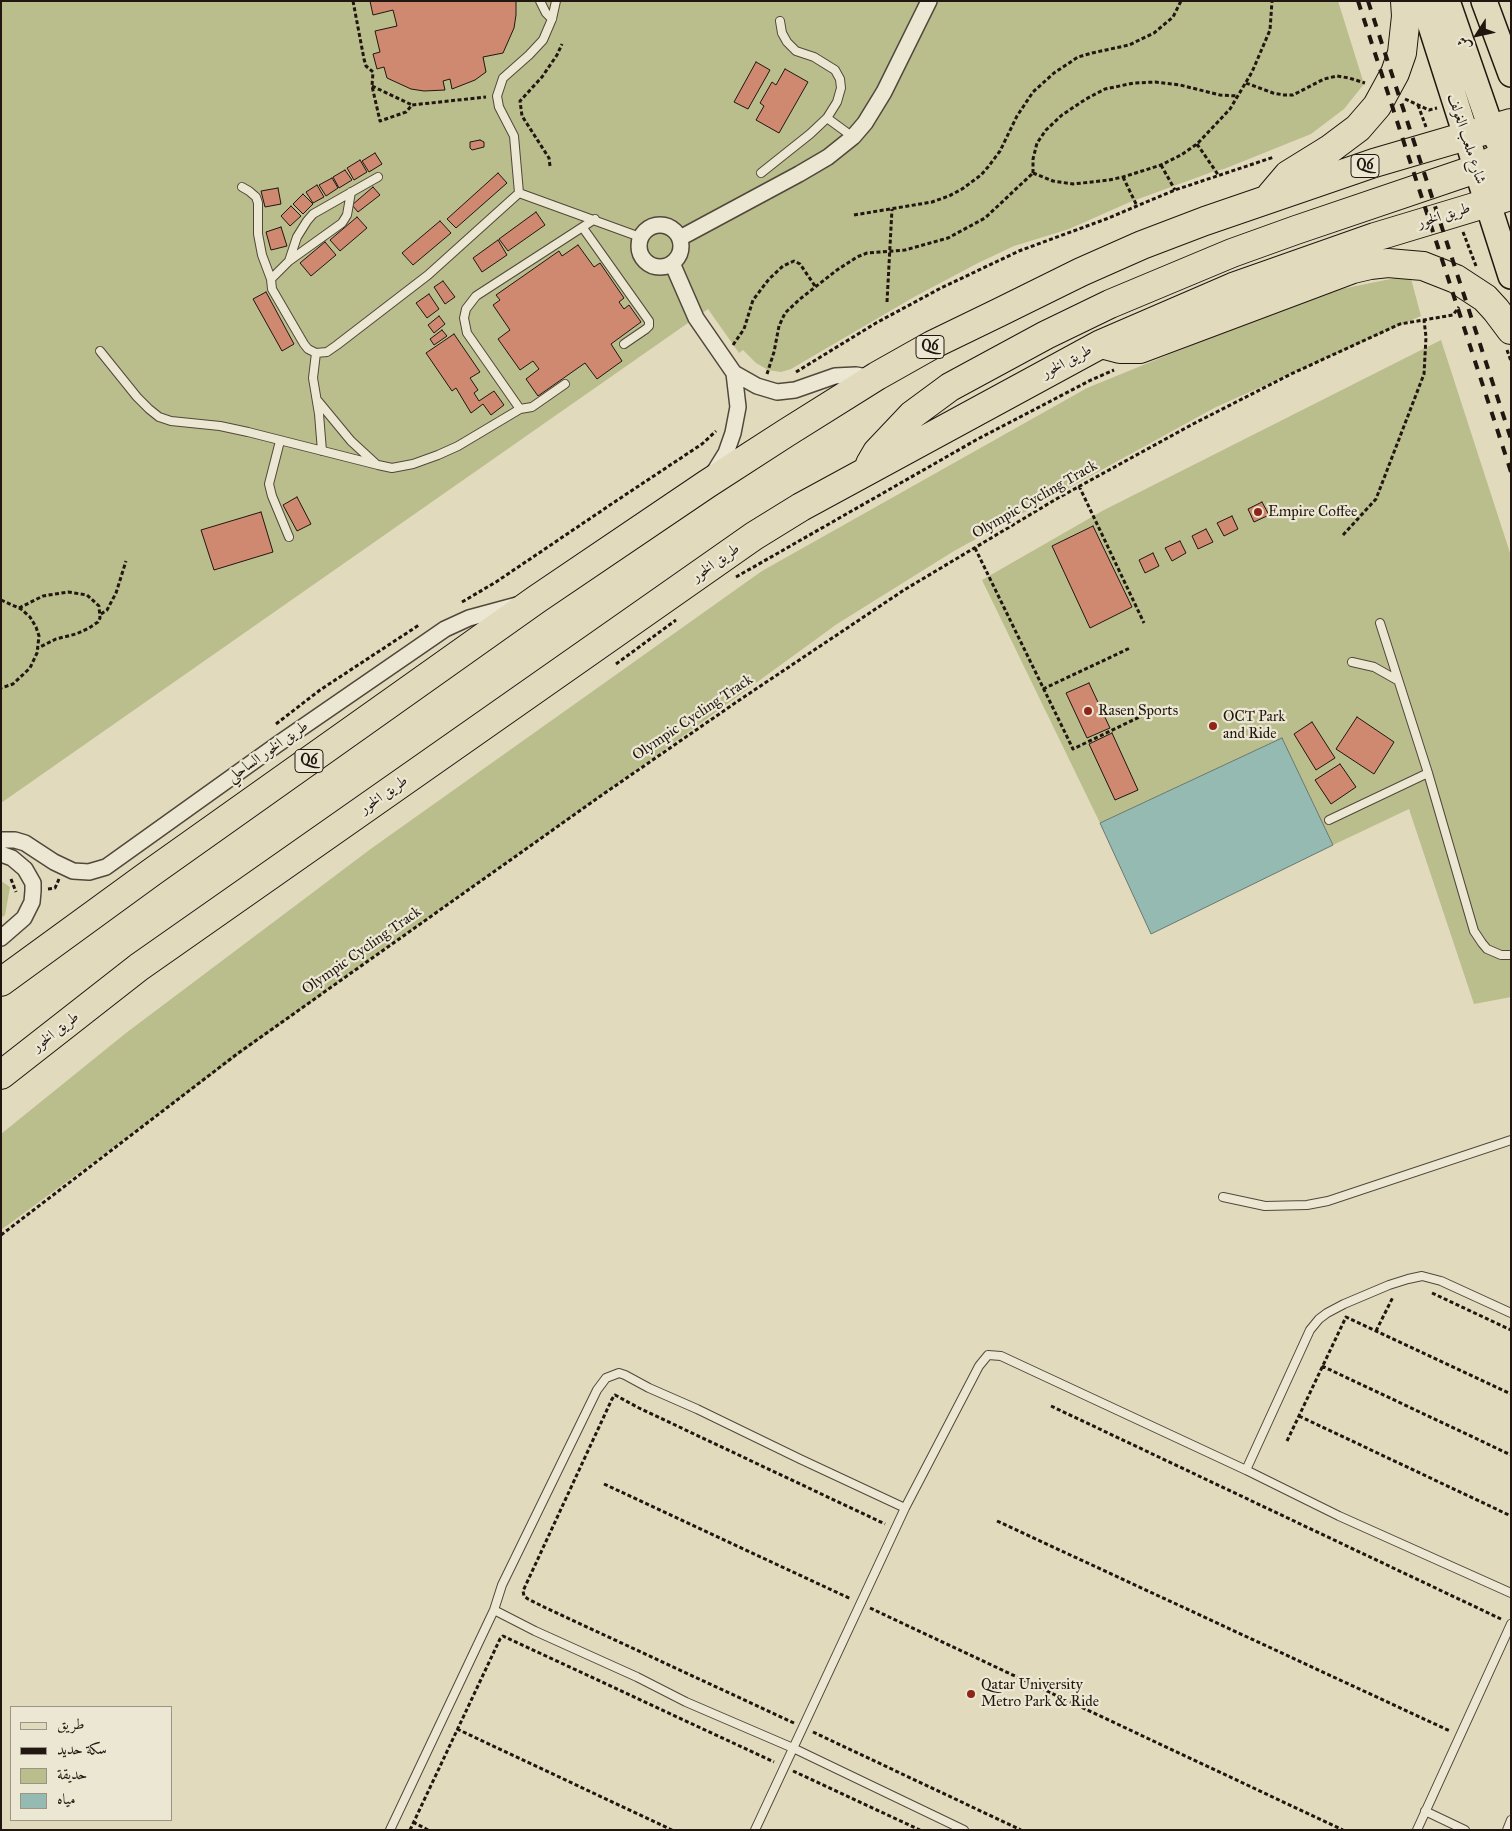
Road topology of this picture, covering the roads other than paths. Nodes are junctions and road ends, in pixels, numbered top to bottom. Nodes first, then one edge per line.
1 (540, 1) edge
2 (556, 1) edge
3 (929, 1) edge
4 (1406, 1) edge
5 (1423, 1) edge
6 (1448, 1) edge
7 (1484, 1) edge
8 (552, 19) junction
9 (780, 21) dead end
10 (1511, 74) edge
11 (827, 118) junction
12 (1465, 136) junction
13 (852, 137) junction
14 (1503, 163) edge
15 (761, 173) dead end
16 (378, 176) dead end
17 (242, 187) dead end
18 (351, 192) junction
19 (520, 193) junction
20 (1267, 200) junction
21 (595, 220) junction
22 (583, 228) junction
23 (640, 237) junction
24 (680, 238) junction
25 (289, 262) junction
26 (672, 263) junction
27 (1511, 276) edge
28 (271, 280) junction
29 (1509, 339) edge
30 (624, 344) dead end
31 (1101, 344) junction
32 (100, 351) dead end
33 (316, 353) junction
34 (734, 373) junction
35 (874, 378) junction
36 (565, 384) dead end
37 (317, 399) junction
38 (520, 409) junction
39 (280, 441) junction
40 (322, 450) junction
41 (378, 466) junction
42 (865, 472) junction
43 (707, 484) junction
44 (289, 537) dead end
45 (537, 599) junction
46 (1380, 623) dead end
47 (1352, 662) dead end
48 (1398, 680) junction
49 (1428, 773) junction
50 (1329, 820) dead end
51 (1, 840) edge
52 (1, 854) edge
53 (1, 938) edge
54 (1511, 955) edge
55 (1, 982) edge
56 (1, 1075) edge
57 (1511, 1140) edge
58 (1223, 1197) dead end
59 (1511, 1313) edge
60 (1246, 1470) junction
61 (905, 1508) junction
62 (1511, 1593) edge
63 (494, 1610) junction
64 (1511, 1624) edge
65 (793, 1748) junction
66 (1425, 1811) junction
67 (1511, 1820) edge
68 (390, 1830) edge
69 (756, 1830) edge
70 (964, 1830) edge
71 (1417, 1830) edge
72 (1465, 1830) edge
73 (1507, 1830) edge

1 - 8 lane
2 - 8 lane
3 - 13 street
4 - 20 highway
5 - 12 main road, شارع ملعب الغولف
6 - 14 main road, شارع ملعب الغولف
7 - 10 main road
8 - 19 lane
9 - 11 lane
11 - 13 lane
11 - 15 lane
12 - 14 highway, Q6
12 - 20 highway, Q6
13 - 24 street
14 - 27 main road, شارع ملعب الغولف
14 - 31 highway, طريق الخور
14 - 42 highway
16 - 18 lane
17 - 28 lane
18 - 25 lane
18 - 25 lane
19 - 21 lane
19 - 33 lane
20 - 35 highway, Q6
21 - 22 lane
21 - 23 lane
22 - 30 lane
22 - 38 lane
23 - 24 street
23 - 26 street
24 - 26 street
25 - 28 lane
26 - 34 street
28 - 33 lane
29 - 31 highway
31 - 42 highway, طريق الخور
32 - 39 lane
33 - 37 lane
34 - 35 street
34 - 43 street
35 - 43 highway, Q6
36 - 38 lane
37 - 40 lane
37 - 41 lane
38 - 41 lane
39 - 40 lane
39 - 44 lane
40 - 41 lane
42 - 56 highway, طريق الخور
43 - 45 highway, Q6
45 - 51 street, طريق الخور الساحلي
45 - 55 highway, Q6
46 - 48 lane
47 - 48 lane
48 - 49 lane
49 - 50 lane
49 - 54 lane
52 - 53 street
57 - 58 lane
59 - 60 lane
60 - 61 lane
60 - 62 lane
61 - 63 lane
61 - 65 lane
63 - 65 lane
63 - 68 lane
64 - 66 lane
65 - 69 lane
65 - 70 lane
66 - 71 lane
66 - 72 lane
67 - 73 lane

